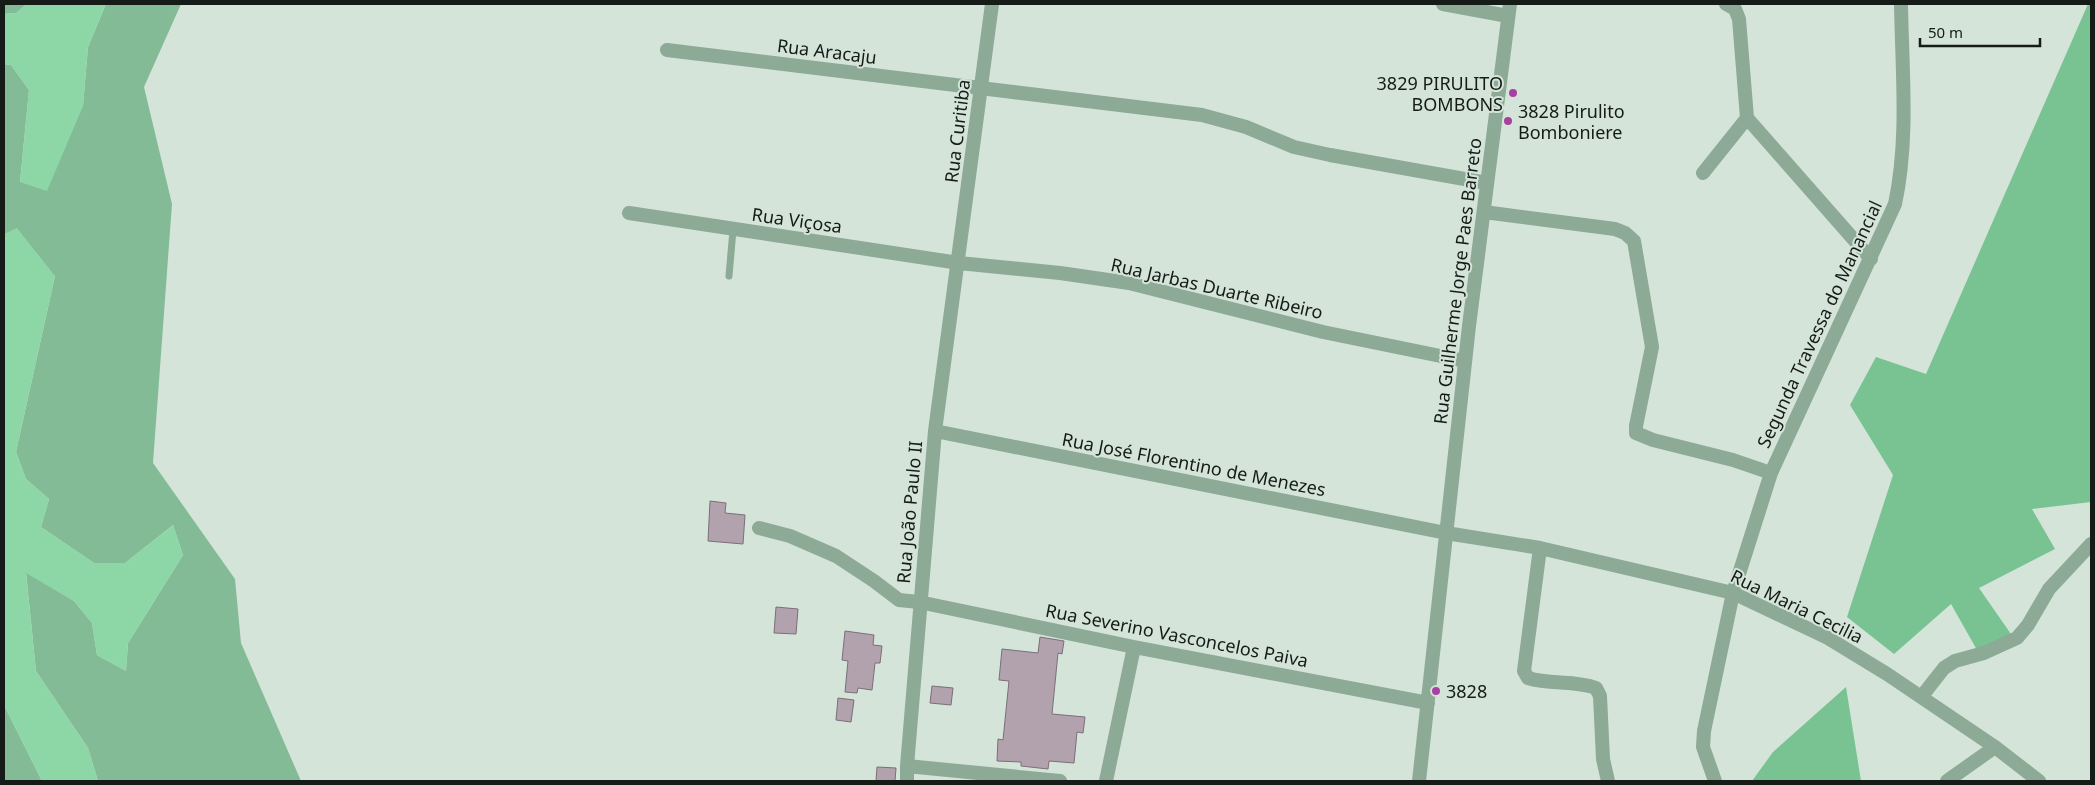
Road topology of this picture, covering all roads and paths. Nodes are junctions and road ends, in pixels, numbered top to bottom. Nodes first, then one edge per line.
1 (992, 4) edge
2 (1443, 4) edge
3 (1726, 4) edge
4 (1900, 4) edge
5 (1509, 10) edge
6 (667, 50) dead end
7 (982, 89) junction
8 (1747, 118) junction
9 (1703, 173) dead end
10 (1487, 183) junction
11 (1484, 212) junction
12 (629, 214) dead end
13 (733, 230) junction
14 (1871, 259) junction
15 (959, 263) junction
16 (729, 276) dead end
17 (1465, 362) junction
18 (935, 432) junction
19 (1771, 473) junction
20 (759, 528) dead end
21 (1446, 532) junction
22 (2091, 544) edge
23 (1540, 548) junction
24 (1733, 592) junction
25 (919, 602) junction
26 (1134, 647) junction
27 (1922, 696) junction
28 (1428, 704) junction
29 (1995, 747) junction
30 (907, 766) junction
31 (907, 781) edge
32 (1060, 781) edge
33 (1106, 781) edge
34 (1419, 781) edge
35 (1608, 781) edge
36 (1715, 781) edge
37 (1948, 781) edge
38 (2038, 781) edge

1 - 7 street, Rua Curitiba
2 - 5 street
3 - 8 street
4 - 14 street, Segunda Travessa do Manancial
5 - 10 street, Rua Guilherme Jorge Paes Barreto
6 - 7 street, Rua Aracaju
7 - 10 street, Rua Aracaju
7 - 15 street, Rua Curitiba
8 - 9 street
8 - 14 street
10 - 11 street, Rua Guilherme Jorge Paes Barreto
11 - 17 street, Rua Guilherme Jorge Paes Barreto
11 - 19 street
12 - 13 street, Rua Viçosa
13 - 15 street, Rua Viçosa
13 - 16 lane
14 - 19 street, Segunda Travessa do Manancial
15 - 17 street, Rua Jarbas Duarte Ribeiro
15 - 18 street, Rua João Paulo II
17 - 21 street, Rua Guilherme Jorge Paes Barreto
18 - 21 street, Rua José Florentino de Menezes
18 - 25 street, Rua João Paulo II
19 - 24 street, Segunda Travessa do Manancial
20 - 25 street, Rua Severino Vasconcelos Paiva
21 - 23 street, Rua Maria Cecilia
21 - 28 street, Rua Guilherme Jorge Paes Barreto
22 - 27 street
23 - 24 street, Rua Maria Cecilia
23 - 35 street
24 - 27 street, Rua Maria Cecilia
24 - 36 street, Segunda Travessa do Manancial
25 - 26 street, Rua Severino Vasconcelos Paiva
25 - 30 street, Rua João Paulo II
26 - 28 street, Rua Severino Vasconcelos Paiva
26 - 33 street
27 - 29 street, Rua Maria Cecilia
28 - 34 street, Rua Guilherme Jorge Paes Barreto
29 - 37 street
29 - 38 street, Rua Maria Cecilia
30 - 31 street, Rua João Paulo II
30 - 32 street

